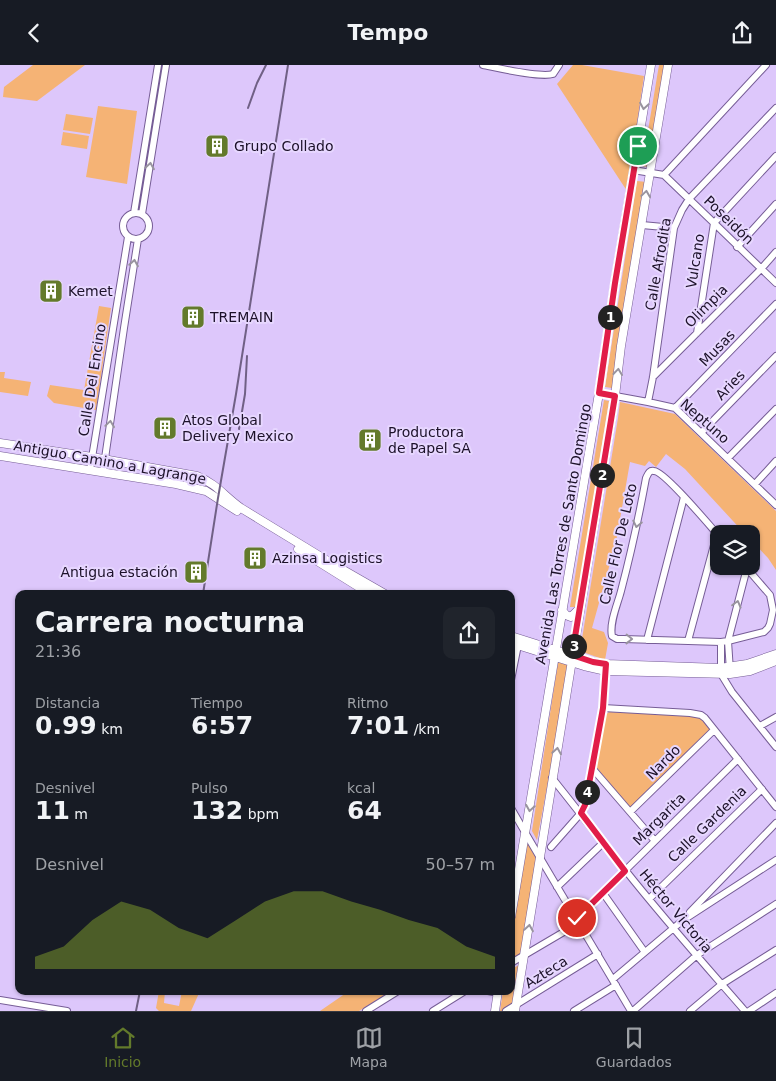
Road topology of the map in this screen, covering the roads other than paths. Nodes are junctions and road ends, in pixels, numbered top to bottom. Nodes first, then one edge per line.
1 (158, 65) edge
2 (166, 65) edge
3 (483, 65) edge
4 (558, 65) edge
5 (651, 65) edge
6 (668, 65) edge
7 (766, 65) edge
8 (518, 68) edge
9 (776, 107) edge
10 (776, 156) edge
11 (633, 171) junction
12 (649, 173) junction
13 (664, 175) junction
14 (689, 199) junction
15 (776, 204) edge
16 (134, 213) junction
17 (142, 214) junction
18 (714, 223) junction
19 (642, 225) junction
20 (674, 228) junction
21 (128, 237) junction
22 (138, 239) junction
23 (738, 247) junction
24 (776, 252) edge
25 (761, 269) junction
26 (776, 283) edge
27 (119, 295) junction
28 (129, 296) junction
29 (776, 304) edge
30 (697, 333) junction
31 (776, 356) edge
32 (653, 377) junction
33 (599, 393) junction
34 (615, 396) junction
35 (648, 402) junction
36 (675, 409) junction
37 (776, 409) edge
38 (701, 433) junction
39 (0, 443) edge
40 (0, 456) edge
41 (92, 457) junction
42 (728, 458) junction
43 (105, 459) junction
44 (776, 461) edge
45 (90, 470) junction
46 (178, 471) junction
47 (103, 472) junction
48 (755, 483) junction
49 (176, 484) junction
50 (684, 497) junction
51 (776, 505) edge
52 (710, 526) edge
53 (710, 563) edge
54 (744, 575) edge
55 (753, 575) edge
56 (364, 590) edge
57 (378, 590) edge
58 (580, 609) junction
59 (562, 610) junction
60 (515, 638) edge
61 (647, 640) junction
62 (688, 641) junction
63 (724, 641) junction
64 (515, 644) edge
65 (555, 653) junction
66 (776, 654) edge
67 (572, 658) junction
68 (776, 661) edge
69 (606, 668) junction
70 (721, 671) junction
71 (729, 674) junction
72 (603, 708) junction
73 (776, 717) edge
74 (760, 727) junction
75 (714, 730) junction
76 (776, 747) edge
77 (738, 759) junction
78 (592, 768) junction
79 (552, 778) junction
80 (762, 789) junction
81 (776, 807) edge
82 (630, 812) junction
83 (581, 813) junction
84 (515, 815) edge
85 (776, 823) edge
86 (526, 833) junction
87 (655, 841) junction
88 (603, 843) junction
89 (551, 847) dead end
90 (540, 859) junction
91 (776, 860) edge
92 (625, 871) junction
93 (557, 887) junction
94 (603, 893) junction
95 (515, 895) edge
96 (649, 899) junction
97 (776, 904) edge
98 (578, 921) junction
99 (682, 921) junction
100 (673, 928) junction
101 (776, 950) edge
102 (644, 951) junction
103 (598, 954) junction
104 (696, 955) junction
105 (524, 956) junction
106 (515, 961) edge
107 (612, 979) junction
108 (722, 984) junction
109 (616, 985) junction
110 (776, 993) edge
111 (392, 995) edge
112 (459, 995) edge
113 (498, 995) edge
114 (0, 1001) edge
115 (516, 1008) edge
116 (67, 1011) edge
117 (366, 1011) edge
118 (433, 1011) edge
119 (496, 1011) edge
120 (506, 1011) edge
121 (574, 1011) edge
122 (632, 1011) edge
123 (690, 1011) edge
124 (747, 1011) edge

1 - 16 street
17 -> 2 street
3 - 8 street
4 - 8 street
5 -> 11 street, Avenida Las Torres de Santo Domingo
6 - 12 street, Avenida Las Torres de Santo Domingo
7 - 13 street
9 - 14 street, Calle Afrodita
10 - 18 street, Vulcano
11 - 12 street
11 - 33 street, Avenida Las Torres de Santo Domingo
12 - 13 street
19 -> 12 street, Avenida Las Torres de Santo Domingo
13 - 14 street, Poseidón
14 - 18 street, Poseidón
14 - 20 street, Calle Afrodita
15 - 23 street
16 - 17 street
16 - 21 street
17 - 22 street
18 - 23 street, Poseidón
18 - 30 street, Vulcano
19 - 20 street
34 -> 19 street, Avenida Las Torres de Santo Domingo
20 - 32 street, Calle Afrodita
21 - 22 street
21 - 27 street, Calle Del Encino
28 -> 22 street, Calle Del Encino
23 - 25 street, Poseidón
24 - 25 street, Olimpia
25 - 26 street, Poseidón
25 - 30 street, Olimpia
27 - 28 street
27 - 41 street, Calle Del Encino
43 -> 28 street, Calle Del Encino
29 - 36 street, Musas
30 - 32 street, Olimpia
31 - 38 street, Aries
32 - 35 street, Calle Afrodita
33 - 34 street, Neptuno
33 - 59 street, Avenida Las Torres de Santo Domingo
34 - 35 street, Neptuno
34 - 58 street, Avenida Las Torres de Santo Domingo
35 - 36 street, Neptuno
36 - 38 street, Neptuno
37 - 42 street
38 - 42 street, Neptuno
39 - 41 street, Antiguo Camino a Lagrange
40 - 45 street, Antiguo Camino a Lagrange
41 - 43 street, Antiguo Camino a Lagrange
41 - 45 street, Calle Del Encino
42 - 48 street, Neptuno
43 - 46 street, Antiguo Camino a Lagrange
43 - 47 street, Calle Del Encino
44 - 48 street
45 - 47 street, Antiguo Camino a Lagrange
46 - 49 street
46 - 57 street, Antiguo Camino a Lagrange
47 - 49 street, Antiguo Camino a Lagrange
48 - 51 street, Neptuno
49 - 56 street, Antiguo Camino a Lagrange
50 - 52 street
50 - 61 street
50 -> 61 street, Calle Flor De Loto
53 - 62 street
63 -> 54 street
55 - 63 street
58 - 59 street
58 - 67 street, Avenida Las Torres de Santo Domingo
59 - 65 street, Avenida Las Torres de Santo Domingo
60 - 65 street
61 - 62 street
62 - 63 street
63 - 70 street
63 - 71 street
64 - 65 street
65 - 67 street
65 -> 86 street, Avenida Las Torres de Santo Domingo
66 - 71 street
67 - 69 street
79 -> 67 street, Avenida Las Torres de Santo Domingo
68 - 71 street
69 - 70 street
69 - 72 street
70 - 71 street
71 - 74 street
72 - 75 street
72 - 78 street
73 - 74 street
74 - 76 street
75 - 77 street
75 - 82 street, Nardo
77 - 80 street
77 - 87 street, Margarita
78 - 82 street
78 - 83 street
79 - 83 street, Héctor Victoria
79 - 90 street, Avenida Las Torres de Santo Domingo
80 - 81 street
80 - 96 street, Calle Gardenia
82 - 87 street
83 - 88 street, Héctor Victoria
83 - 89 street
84 - 86 street
85 - 99 street
86 - 90 street
86 - 95 street, Avenida Las Torres de Santo Domingo
87 - 92 street, Margarita
88 - 92 street, Héctor Victoria
88 - 93 street
90 - 93 street
105 -> 90 street, Avenida Las Torres de Santo Domingo
91 - 99 street
92 - 94 street, Margarita
92 - 96 street, Héctor Victoria
93 - 98 street
94 - 98 street, Margarita
94 - 102 street
96 - 100 street, Héctor Victoria
97 - 104 street
98 - 103 street
98 - 105 street, Margarita
99 - 100 street
100 - 102 street
100 - 104 street, Héctor Victoria
101 - 108 street
102 - 107 street
103 - 107 street
103 - 115 street, Azteca
104 - 108 street, Héctor Victoria
104 - 122 street
105 - 106 street, Margarita
105 - 115 street, Avenida Las Torres de Santo Domingo
107 - 109 street
108 - 123 street
108 - 124 street, Héctor Victoria
109 - 121 street
109 - 122 street
110 - 124 street
111 - 117 street
112 - 118 street
113 - 119 street
114 - 116 street
115 - 120 street, Azteca

